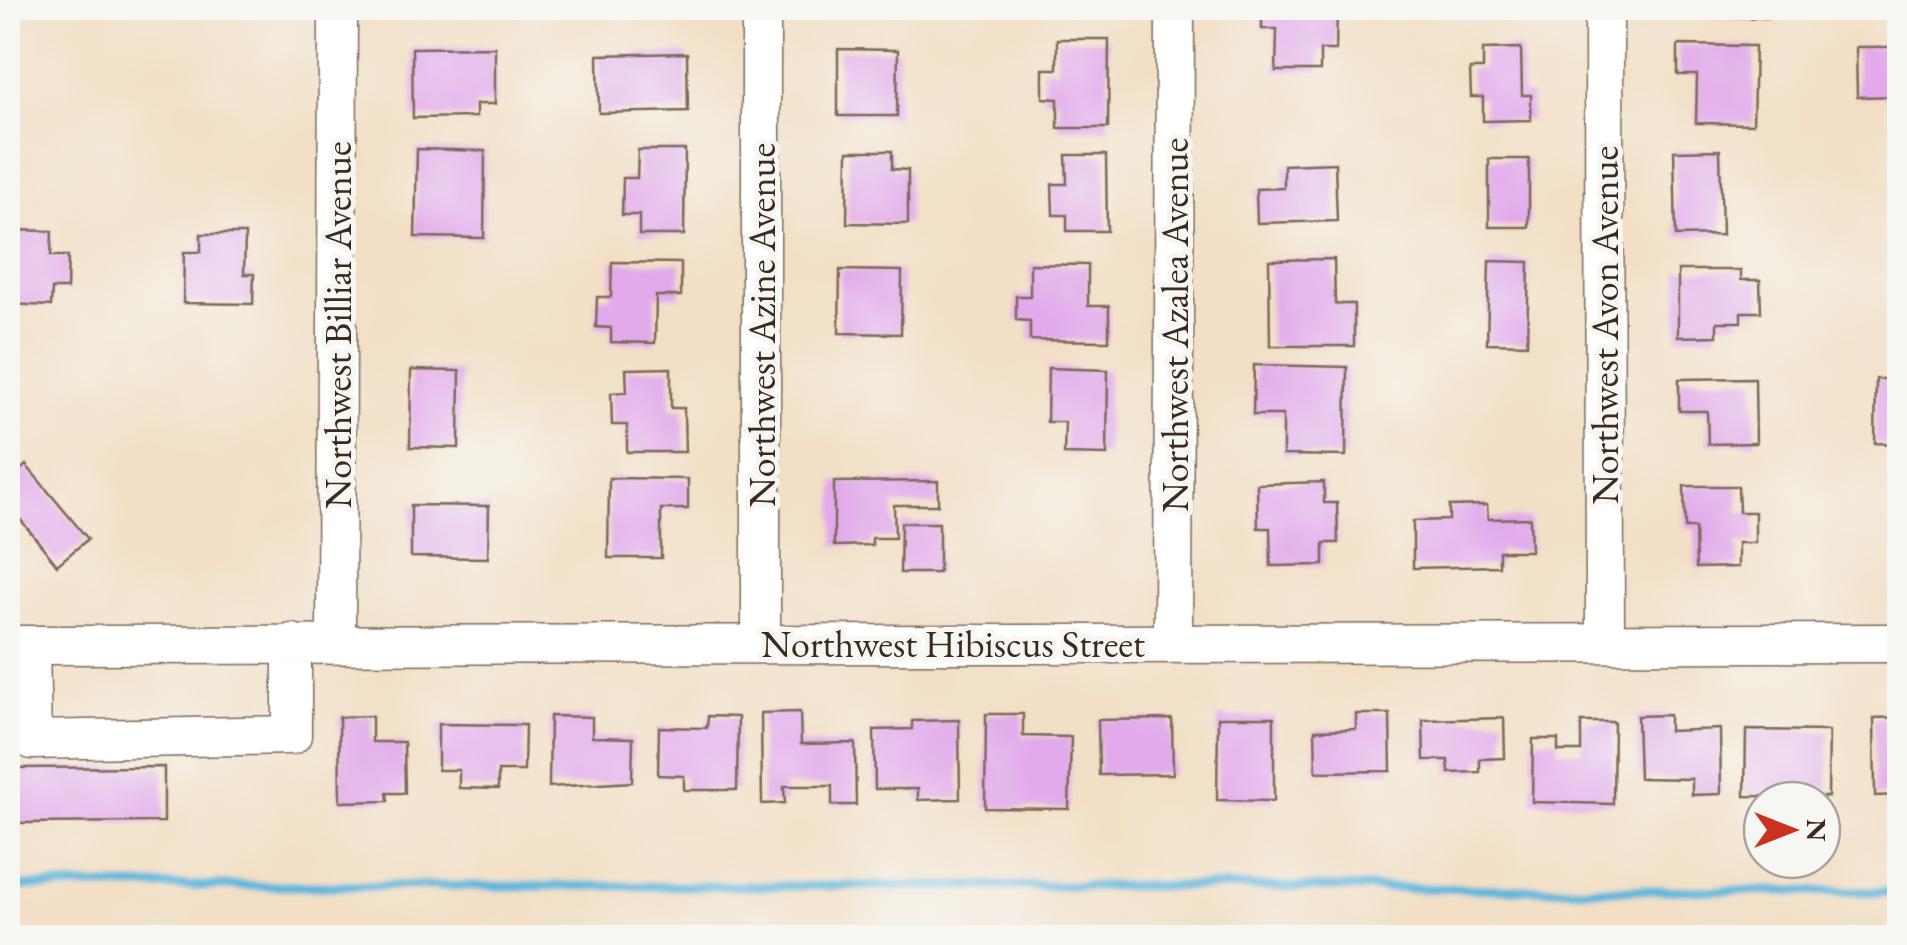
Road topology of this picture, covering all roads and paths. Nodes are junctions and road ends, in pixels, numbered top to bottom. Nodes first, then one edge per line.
1 (338, 8) edge
2 (761, 8) edge
3 (1176, 8) edge
4 (1604, 8) edge
5 (1604, 642) junction
6 (292, 643) junction
7 (336, 643) junction
8 (761, 643) junction
9 (1173, 643) junction
10 (1900, 643) edge
11 (19, 645) edge

1 - 7 street, Northwest Billiar Avenue
2 - 8 street, Northwest Azine Avenue
3 - 9 street, Northwest Azalea Avenue
4 - 5 street, Northwest Avon Avenue
5 - 9 street, Northwest Hibiscus Street
5 - 10 street, Northwest Hibiscus Street
6 - 7 street, Northwest Hibiscus Street
6 - 11 street, Northwest Hibiscus Street
6 - 11 street
7 - 8 street, Northwest Hibiscus Street
8 - 9 street, Northwest Hibiscus Street

